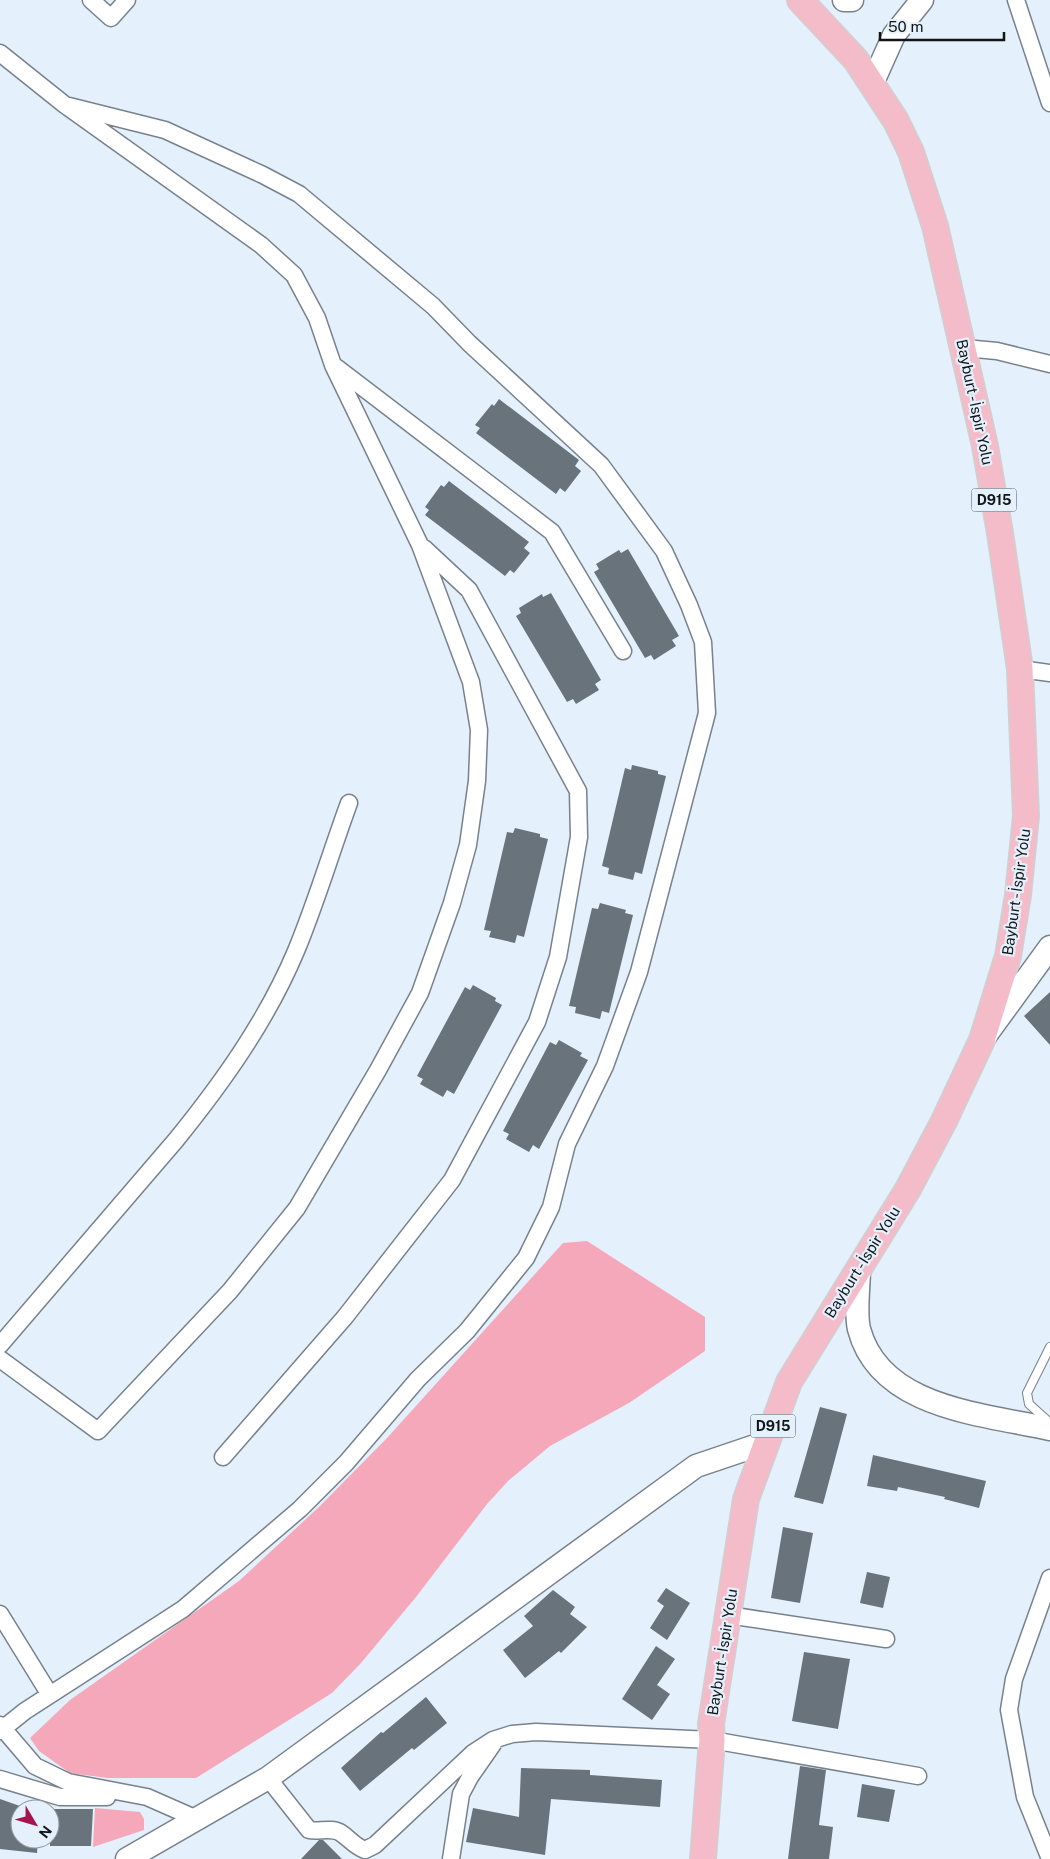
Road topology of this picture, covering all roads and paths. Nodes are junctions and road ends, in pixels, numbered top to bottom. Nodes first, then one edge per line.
1 (91, 0) edge
2 (127, 0) edge
3 (800, 0) edge
4 (844, 0) edge
5 (852, 0) edge
6 (922, 0) edge
7 (1016, 0) edge
8 (0, 53) edge
9 (872, 84) junction
10 (1050, 103) edge
11 (64, 105) junction
12 (964, 348) junction
13 (1050, 364) edge
14 (333, 365) junction
15 (420, 545) junction
16 (623, 651) dead end
17 (1020, 669) junction
18 (1050, 673) edge
19 (349, 803) dead end
20 (1050, 947) edge
21 (982, 1040) junction
22 (858, 1268) junction
23 (0, 1345) edge
24 (1050, 1347) edge
25 (0, 1359) edge
26 (1050, 1425) edge
27 (1050, 1429) edge
28 (767, 1442) junction
29 (223, 1458) dead end
30 (1050, 1578) edge
31 (0, 1614) edge
32 (728, 1616) junction
33 (886, 1640) dead end
34 (50, 1695) junction
35 (1, 1728) edge
36 (498, 1738) junction
37 (712, 1740) junction
38 (918, 1776) dead end
39 (268, 1778) junction
40 (0, 1779) edge
41 (147, 1797) junction
42 (197, 1819) junction
43 (127, 1859) edge
44 (451, 1859) edge
45 (703, 1859) edge
46 (1050, 1859) edge

1 - 2 street
3 - 9 main road, Bayburt - İspir Yolu / D915
4 - 5 main road
6 - 9 main road
7 - 10 street
8 - 11 street
9 - 12 main road, Bayburt - İspir Yolu / D915
11 - 14 street
11 - 34 street
12 - 13 street
12 - 17 main road, Bayburt - İspir Yolu / D915
14 - 15 street
14 - 16 street
15 - 25 street
15 - 29 street
17 - 18 street
17 - 21 main road, Bayburt - İspir Yolu / D915
19 - 23 street
20 - 21 main road
21 - 22 main road, Bayburt - İspir Yolu / D915
22 - 27 main road
22 - 28 main road, Bayburt - İspir Yolu / D915
24 - 26 lane
28 - 32 main road, Bayburt - İspir Yolu / D915
28 - 39 main road
30 - 46 street
31 - 34 street
32 - 33 street
32 - 37 main road, Bayburt - İspir Yolu / D915
34 - 35 street
35 - 41 street
36 - 37 street
36 - 39 street
36 - 44 street
37 - 38 street
37 - 45 main road, Bayburt - İspir Yolu / D915
39 - 42 main road
40 - 41 street
41 - 42 street
42 - 43 main road

